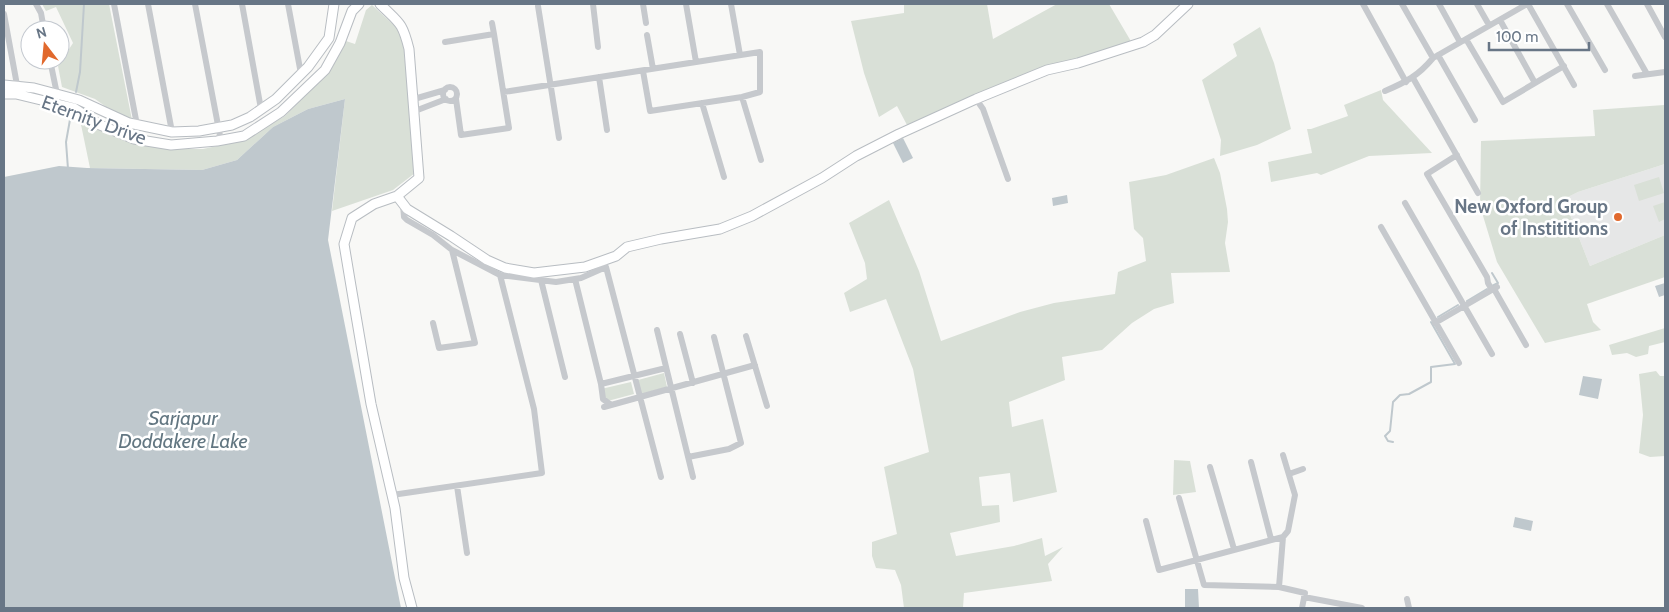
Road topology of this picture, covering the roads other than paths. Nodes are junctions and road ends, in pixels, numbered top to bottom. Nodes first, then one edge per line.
1 (36, 4) edge
2 (114, 4) edge
3 (148, 4) edge
4 (195, 4) edge
5 (242, 4) edge
6 (288, 4) edge
7 (334, 4) edge
8 (359, 4) edge
9 (380, 4) edge
10 (593, 4) edge
11 (643, 4) edge
12 (686, 4) edge
13 (731, 4) edge
14 (1188, 4) edge
15 (1363, 4) edge
16 (1402, 4) edge
17 (1439, 4) edge
18 (1477, 4) edge
19 (1528, 4) edge
20 (1567, 4) edge
21 (1607, 4) edge
22 (1647, 4) edge
23 (538, 6) dead end
24 (4, 14) edge
25 (42, 20) edge
26 (1500, 20) junction
27 (492, 23) dead end
28 (646, 23) dead end
29 (1489, 26) junction
30 (494, 34) junction
31 (648, 35) dead end
32 (1665, 37) edge
33 (1463, 40) junction
34 (445, 42) dead end
35 (598, 47) dead end
36 (740, 55) junction
37 (1436, 56) junction
38 (696, 62) junction
39 (1564, 66) junction
40 (653, 69) junction
41 (52, 70) edge
42 (643, 70) junction
43 (1605, 70) dead end
44 (1665, 72) edge
45 (302, 74) junction
46 (1647, 74) junction
47 (1635, 76) dead end
48 (599, 77) junction
49 (1413, 78) junction
50 (1406, 82) junction
51 (1535, 83) junction
52 (550, 84) junction
53 (4, 85) edge
54 (16, 85) junction
55 (1574, 85) dead end
56 (445, 90) junction
57 (1385, 91) dead end
58 (504, 92) junction
59 (4, 94) edge
60 (57, 94) junction
61 (742, 97) junction
62 (456, 98) junction
63 (446, 99) junction
64 (976, 99) junction
65 (414, 100) junction
66 (702, 103) junction
67 (261, 109) junction
68 (415, 111) junction
69 (1475, 120) dead end
70 (137, 125) junction
71 (218, 128) junction
72 (607, 130) dead end
73 (172, 132) junction
74 (560, 138) dead end
75 (221, 141) junction
76 (1457, 155) junction
77 (761, 160) dead end
78 (724, 177) dead end
79 (1008, 179) dead end
80 (1478, 193) dead end
81 (397, 196) junction
82 (1405, 203) dead end
83 (403, 204) junction
84 (1381, 227) dead end
85 (452, 250) junction
86 (500, 275) junction
87 (575, 279) junction
88 (541, 280) junction
89 (1494, 289) junction
90 (1465, 306) junction
91 (433, 322) dead end
92 (1435, 323) junction
93 (657, 330) dead end
94 (680, 334) dead end
95 (746, 336) dead end
96 (714, 337) dead end
97 (1526, 345) dead end
98 (1492, 354) dead end
99 (1459, 363) dead end
100 (755, 365) junction
101 (666, 368) junction
102 (724, 374) junction
103 (634, 376) junction
104 (565, 377) dead end
105 (693, 383) junction
106 (601, 384) junction
107 (671, 389) junction
108 (640, 398) junction
109 (611, 405) junction
110 (767, 406) dead end
111 (604, 408) dead end
112 (1282, 455) dead end
113 (688, 457) junction
114 (1251, 462) dead end
115 (1210, 466) dead end
116 (1303, 469) dead end
117 (1289, 474) junction
118 (661, 477) dead end
119 (693, 477) dead end
120 (458, 486) junction
121 (392, 495) junction
122 (1179, 498) dead end
123 (1146, 521) dead end
124 (1283, 537) junction
125 (1271, 539) junction
126 (1234, 549) junction
127 (467, 552) dead end
128 (1197, 560) junction
129 (1279, 587) junction
130 (1304, 596) junction
131 (1407, 599) dead end
132 (1338, 606) edge
133 (412, 608) edge
134 (1302, 608) edge
135 (1362, 608) edge
136 (1409, 608) edge

1 - 25 street
2 - 70 street
3 - 73 street
4 - 71 street
5 - 67 street
6 - 45 street
7 - 45 street, Eternity Drive
8 - 75 street, Eternity Drive
9 - 65 street
10 - 35 street
11 - 28 street
12 - 38 street
13 - 36 street
14 - 64 street
15 - 50 street
16 - 37 street
17 - 33 street
18 - 29 street
19 - 26 street
19 - 39 street
20 - 43 street
21 - 46 street
22 - 32 street
23 - 52 street
24 - 54 street
26 - 29 street
26 - 51 street
27 - 30 street
29 - 33 street
30 - 34 street
30 - 58 street
31 - 40 street
33 - 37 street
33 - 51 street
36 - 38 street
36 - 61 street
37 - 49 street
37 - 69 street
38 - 40 street
39 - 51 street
39 - 55 street
40 - 42 street
41 - 60 street
42 - 48 street
42 - 66 street
44 - 46 street
45 - 67 street, Eternity Drive
46 - 47 street
48 - 52 street
48 - 72 street
49 - 50 street
49 - 76 street
50 - 57 street
52 - 58 street
52 - 74 street
53 - 54 street, Eternity Drive
54 - 60 street, Eternity Drive
56 - 62 street
56 - 63 street
56 - 65 street
58 - 62 street
59 - 75 street, Eternity Drive
60 - 70 street, Eternity Drive
61 - 66 street
61 - 77 street
62 - 63 street
63 - 68 street
64 - 79 street
64 - 83 street
65 - 68 street
66 - 78 street
67 - 71 street, Eternity Drive
68 - 81 street
70 - 73 street, Eternity Drive
71 - 73 street, Eternity Drive
71 - 75 street
76 - 80 street
76 - 89 street
81 - 83 street
81 - 121 street
82 - 90 street
83 - 85 street
84 - 92 street
85 - 86 street
85 - 91 street
86 - 88 street
86 - 120 street
87 - 88 street
87 - 103 street
87 - 106 street
88 - 104 street
89 - 90 street
89 - 97 street
90 - 92 street
90 - 98 street
92 - 99 street
93 - 101 street
94 - 105 street
95 - 100 street
96 - 102 street
100 - 102 street
100 - 110 street
101 - 103 street
101 - 107 street
102 - 105 street
102 - 113 street
103 - 106 street
103 - 108 street
105 - 107 street
106 - 109 street
107 - 108 street
107 - 113 street
108 - 109 street
108 - 118 street
109 - 111 street
112 - 117 street
113 - 119 street
114 - 125 street
115 - 126 street
116 - 117 street
117 - 124 street
120 - 121 street
120 - 127 street
121 - 133 street
122 - 128 street
123 - 128 street
124 - 125 street
124 - 129 street
125 - 126 street
126 - 128 street
128 - 129 street
129 - 130 street
130 - 132 street
130 - 134 street
131 - 136 street
132 - 135 street

